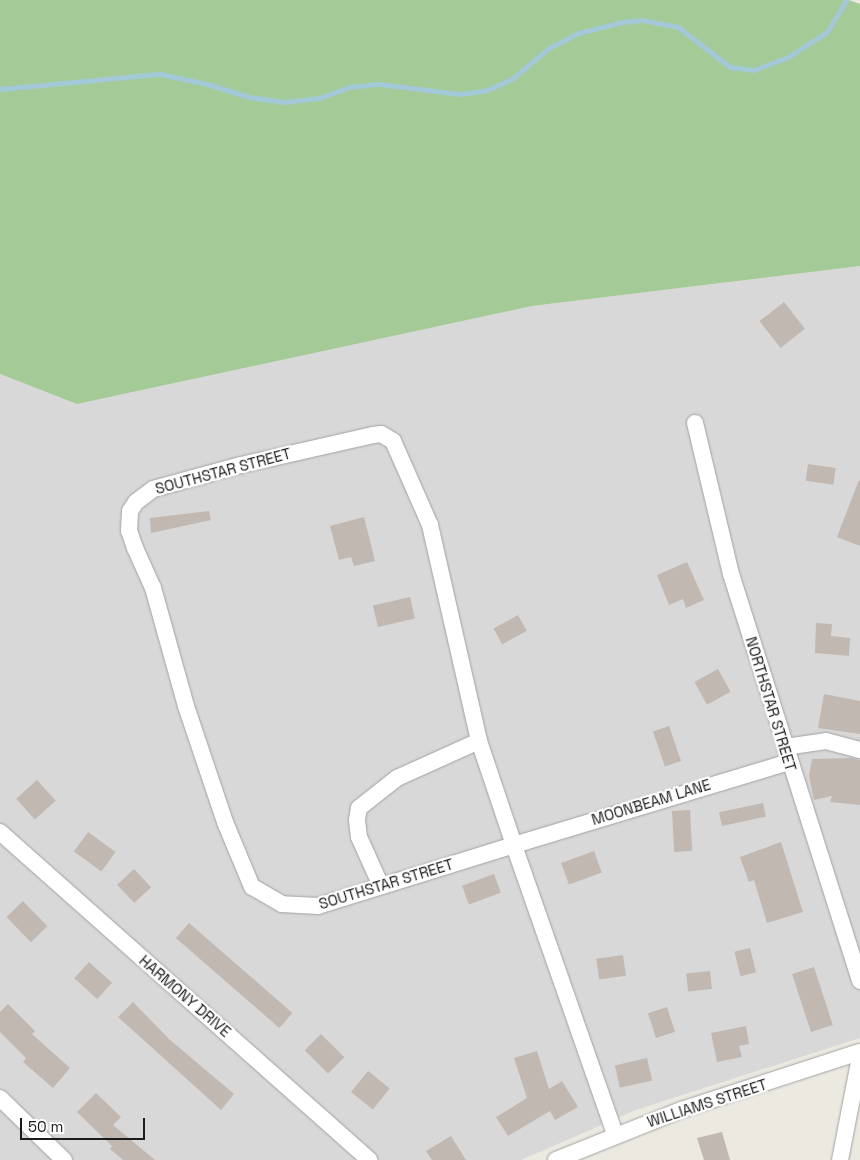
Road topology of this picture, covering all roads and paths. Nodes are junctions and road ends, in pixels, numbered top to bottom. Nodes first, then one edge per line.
1 (695, 424) dead end
2 (479, 741) junction
3 (860, 750) edge
4 (787, 755) junction
5 (0, 832) edge
6 (514, 844) junction
7 (380, 886) junction
8 (860, 981) edge
9 (860, 1052) edge
10 (860, 1057) edge
11 (0, 1098) edge
12 (615, 1134) junction
13 (64, 1160) edge
14 (370, 1160) edge
15 (556, 1160) edge
16 (840, 1160) edge

1 - 4 street, NORTHSTAR STREET
2 - 6 street, SOUTHSTAR STREET
2 - 7 street
2 - 7 street, SOUTHSTAR STREET
3 - 4 street, MOONBEAM LANE
4 - 6 street, MOONBEAM LANE
4 - 8 street, NORTHSTAR STREET
5 - 14 street, HARMONY DRIVE
6 - 7 street, SOUTHSTAR STREET
6 - 12 street, SOUTHSTAR STREET
9 - 12 street, WILLIAMS STREET
10 - 16 street
11 - 13 street
12 - 15 street, WILLIAMS STREET

